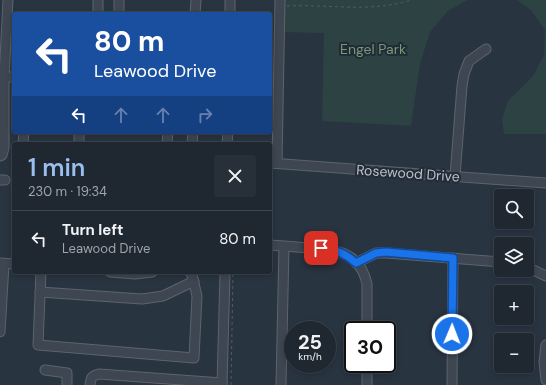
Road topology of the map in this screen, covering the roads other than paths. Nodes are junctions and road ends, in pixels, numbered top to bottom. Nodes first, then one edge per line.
1 (8, 0) edge
2 (98, 0) edge
3 (119, 0) edge
4 (196, 0) edge
5 (230, 0) edge
6 (280, 3) edge
7 (98, 12) edge
8 (119, 12) edge
9 (195, 12) edge
10 (230, 12) edge
11 (486, 49) dead end
12 (2, 77) edge
13 (0, 156) edge
14 (273, 163) edge
15 (455, 176) junction
16 (546, 183) edge
17 (272, 245) edge
18 (284, 246) junction
19 (453, 258) junction
20 (494, 261) edge
21 (356, 263) junction
22 (2, 264) edge
23 (534, 270) edge
24 (41, 274) edge
25 (224, 274) edge
26 (192, 276) edge
27 (546, 276) edge
28 (40, 292) junction
29 (367, 321) edge
30 (0, 332) edge
31 (546, 345) edge
32 (45, 370) dead end
33 (366, 373) edge
34 (546, 380) edge
35 (201, 384) edge
36 (225, 384) edge
37 (67, 385) edge
38 (90, 385) edge
39 (281, 385) edge
40 (367, 385) edge
41 (452, 385) edge

1 - 12 street
2 - 7 street
3 - 8 street
4 - 9 street
5 - 10 street
6 - 14 street
11 - 15 street
12 - 13 street
14 - 15 street, Rosewood Drive
15 - 16 street, Rosewood Drive
17 - 18 street
18 - 21 street
18 - 39 street
19 - 20 street
19 - 21 street
19 - 41 street
21 - 29 street
22 - 30 street
23 - 27 street
24 - 28 street
25 - 36 street
26 - 28 street
26 - 28 street
31 - 34 street
32 - 37 street
33 - 40 street
35 - 36 street
35 - 38 street

